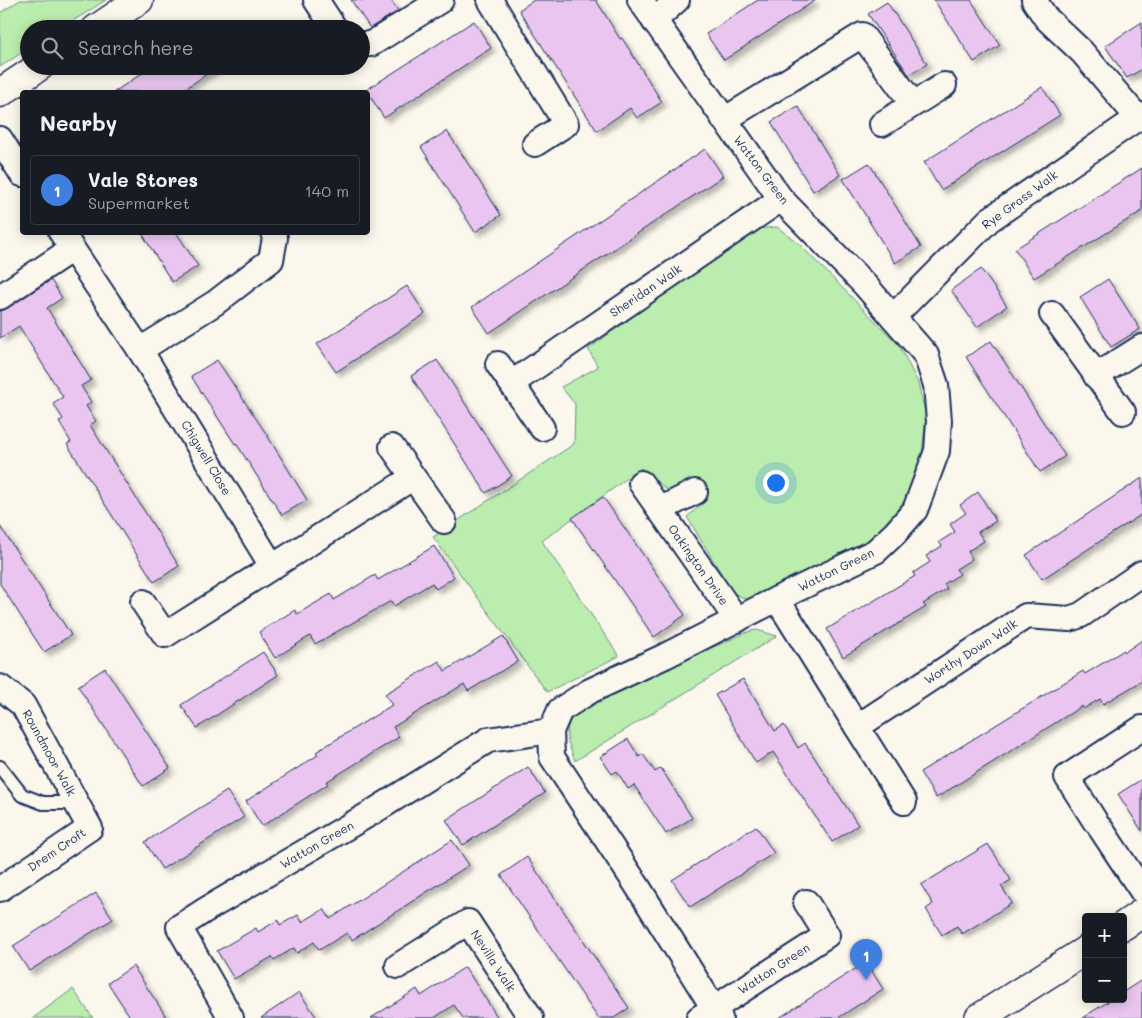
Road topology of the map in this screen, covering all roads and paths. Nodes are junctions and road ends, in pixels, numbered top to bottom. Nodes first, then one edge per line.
1 (139, 0) edge
2 (316, 0) edge
3 (442, 0) edge
4 (490, 0) edge
5 (640, 0) edge
6 (677, 0) edge
7 (1034, 0) edge
8 (109, 20) edge
9 (329, 20) edge
10 (654, 21) junction
11 (370, 44) edge
12 (27, 75) edge
13 (944, 85) dead end
14 (0, 93) edge
15 (912, 104) junction
16 (1140, 117) edge
17 (724, 120) junction
18 (882, 124) dead end
19 (0, 139) edge
20 (535, 144) dead end
21 (20, 171) edge
22 (781, 199) junction
23 (274, 235) edge
24 (66, 241) edge
25 (0, 297) edge
26 (1052, 314) dead end
27 (893, 317) junction
28 (1142, 347) edge
29 (140, 350) junction
30 (498, 364) dead end
31 (1096, 376) junction
32 (512, 383) junction
33 (1123, 412) dead end
34 (542, 428) dead end
35 (392, 447) dead end
36 (412, 478) junction
37 (641, 483) dead end
38 (695, 492) dead end
39 (660, 510) junction
40 (444, 522) dead end
41 (272, 566) junction
42 (1142, 573) edge
43 (777, 599) junction
44 (143, 602) dead end
45 (737, 620) junction
46 (0, 687) edge
47 (858, 727) junction
48 (1142, 728) edge
49 (551, 731) junction
50 (0, 767) edge
51 (904, 802) dead end
52 (76, 803) junction
53 (90, 828) joint
54 (0, 889) edge
55 (1142, 891) edge
56 (806, 902) dead end
57 (1142, 914) edge
58 (1127, 923) edge
59 (1082, 953) edge
60 (398, 966) dead end
61 (711, 1015) edge
62 (231, 1018) edge
63 (531, 1018) edge
64 (979, 1018) edge

1 - 8 street
2 - 9 street
3 - 11 street
4 - 20 street
5 - 10 street, Watton Green
6 - 10 street
7 - 16 street, Rye Grass Walk
10 - 17 street, Watton Green
12 - 14 street
13 - 15 street
15 - 17 street
15 - 18 street
16 - 27 street, Rye Grass Walk
17 - 22 street, Watton Green
19 - 21 street
22 - 27 street, Watton Green
22 - 32 street, Sheridan Walk
23 - 29 street
24 - 25 street, Chigwell Close
24 - 29 street, Chigwell Close
26 - 31 street
27 - 43 street, Watton Green
28 - 31 street
29 - 41 street, Chigwell Close
30 - 32 street
31 - 33 street
32 - 34 street
35 - 36 street
36 - 40 street
36 - 41 street
37 - 39 street, Oakington Drive
38 - 39 street, Oakington Drive
39 - 45 street, Oakington Drive
41 - 44 street
42 - 47 street, Worthy Down Walk
43 - 45 street, Watton Green
43 - 47 street
45 - 49 street, Watton Green
46 - 52 street, Roundmoor Walk
47 - 51 street
48 - 55 street
49 - 61 street, Watton Green
49 - 62 street, Watton Green
50 - 52 lane
52 - 53 street, Roundmoor Walk
53 - 54 street, Drem Croft
56 - 61 street, Watton Green
57 - 58 street
59 - 64 street
60 - 63 street, Nevilla Walk

